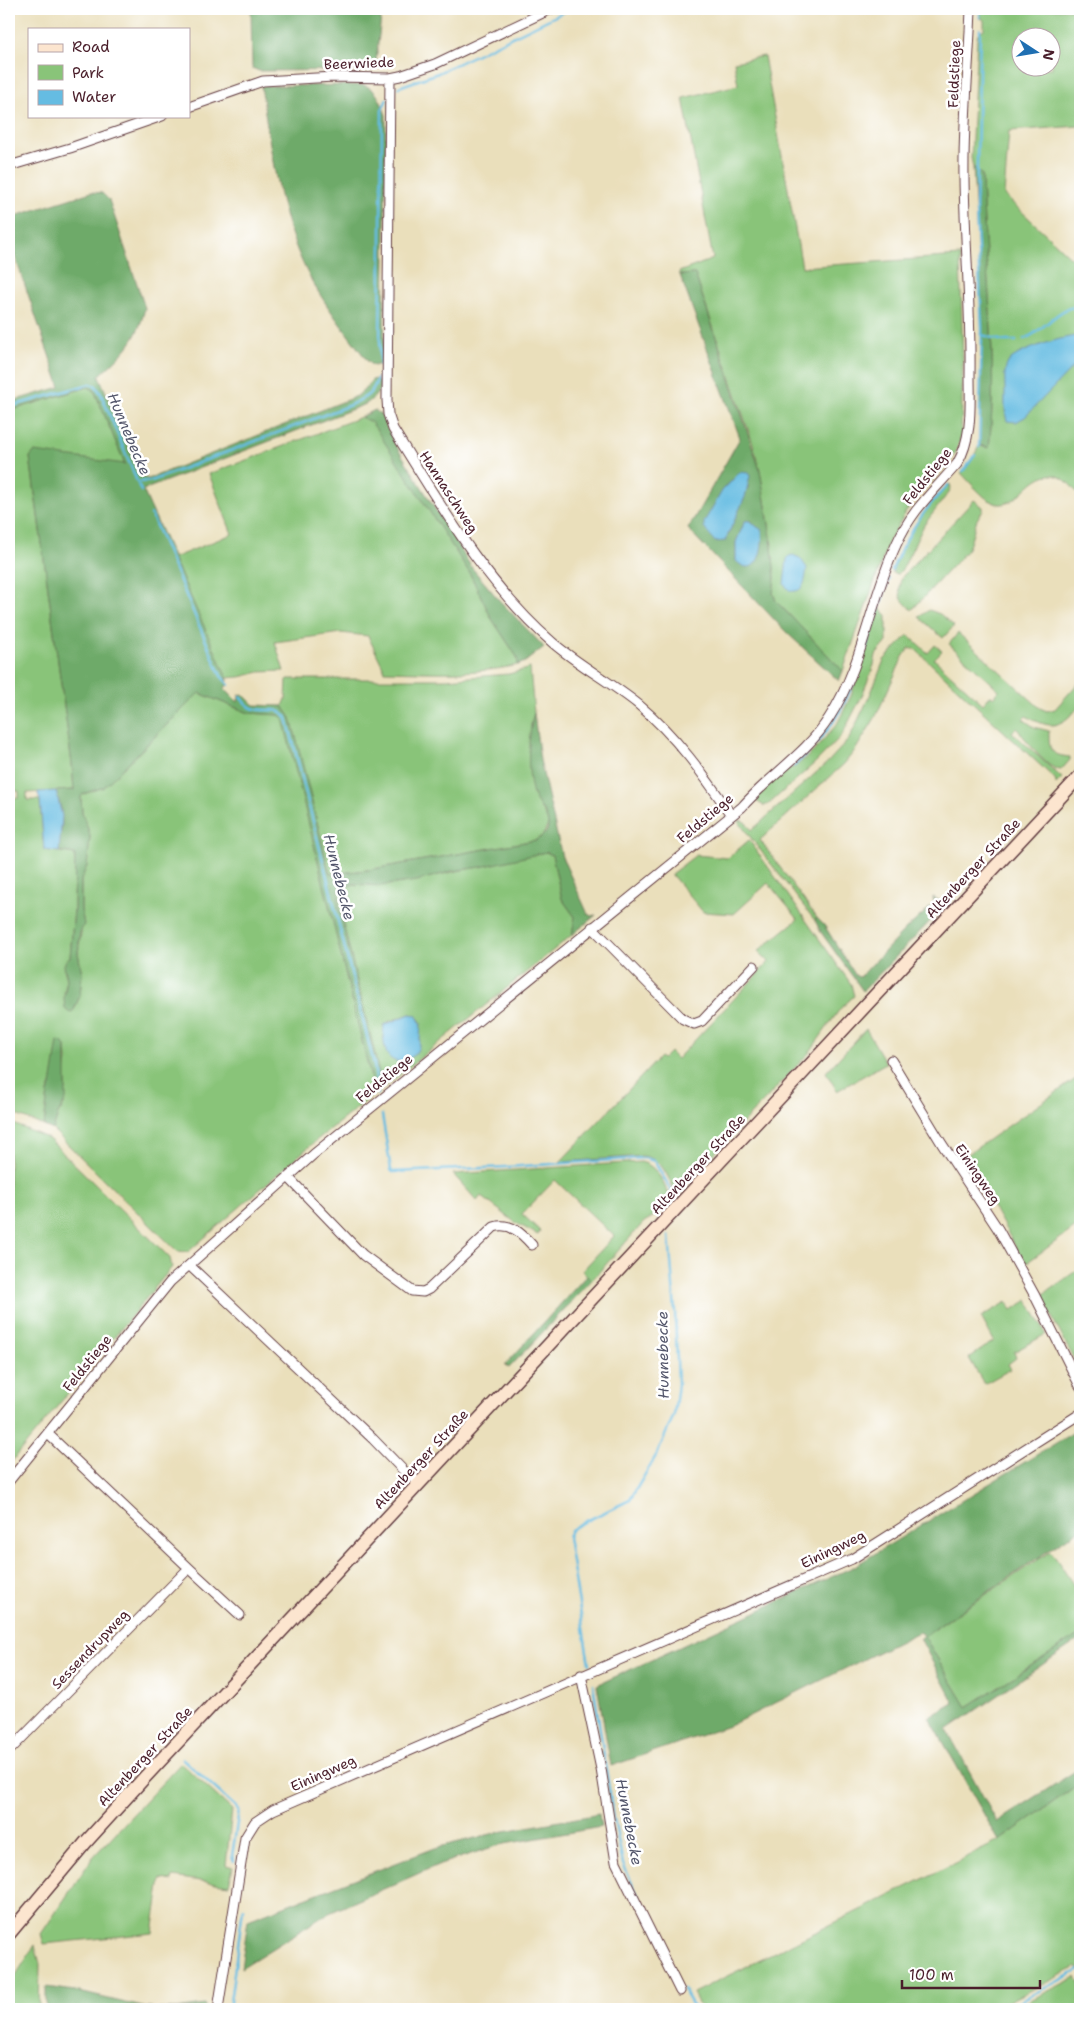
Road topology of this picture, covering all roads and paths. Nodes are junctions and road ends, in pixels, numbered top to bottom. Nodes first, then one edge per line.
1 (551, 9) edge
2 (971, 9) edge
3 (390, 78) junction
4 (190, 107) edge
5 (156, 118) edge
6 (9, 166) edge
7 (1080, 776) edge
8 (731, 815) junction
9 (592, 927) junction
10 (754, 966) dead end
11 (891, 1060) dead end
12 (288, 1178) junction
13 (532, 1245) dead end
14 (189, 1265) junction
15 (1080, 1386) edge
16 (1080, 1414) edge
17 (48, 1434) junction
18 (9, 1480) edge
19 (419, 1483) junction
20 (189, 1568) junction
21 (240, 1615) dead end
22 (581, 1675) junction
23 (10, 1750) edge
24 (9, 1934) edge
25 (680, 1992) dead end
26 (218, 2009) edge

1 - 3 street, Beerwiede
2 - 8 street, Feldstiege
3 - 4 street, Beerwiede
3 - 8 street, Hannaschweg
5 - 6 street
7 - 19 main road, Altenberger Straße
8 - 9 street, Feldstiege
9 - 10 street
9 - 12 street, Feldstiege
11 - 15 street, Einingweg
12 - 13 street
12 - 14 street, Feldstiege
14 - 17 street, Feldstiege
14 - 19 street
16 - 22 street, Einingweg
17 - 18 street, Feldstiege
17 - 20 street
19 - 24 main road, Altenberger Straße
20 - 21 street
20 - 23 street, Sessendrupweg
22 - 25 street
22 - 26 street, Einingweg

